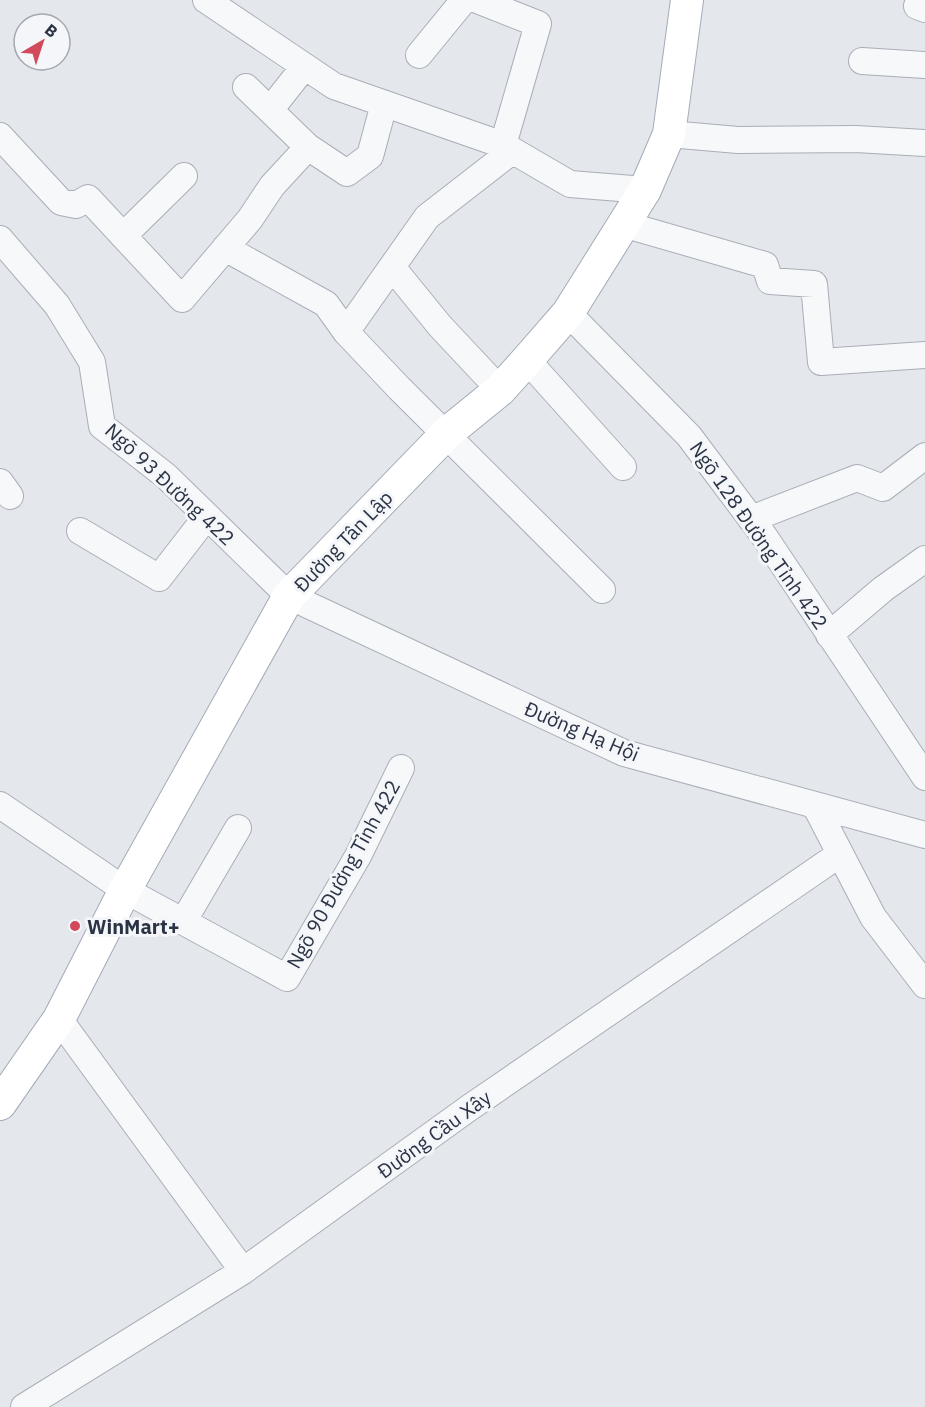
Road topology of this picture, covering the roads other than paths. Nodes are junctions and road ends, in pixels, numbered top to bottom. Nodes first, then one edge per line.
1 (464, 0) edge
2 (477, 0) edge
3 (687, 0) edge
4 (210, 1) edge
5 (418, 56) dead end
6 (862, 61) dead end
7 (925, 65) edge
8 (304, 66) junction
9 (246, 87) dead end
10 (384, 104) junction
11 (270, 110) junction
12 (669, 134) junction
13 (0, 136) edge
14 (925, 143) edge
15 (308, 147) junction
16 (507, 148) junction
17 (183, 176) dead end
18 (645, 190) junction
19 (623, 224) junction
20 (123, 236) junction
21 (0, 239) edge
22 (225, 248) junction
23 (393, 267) junction
24 (568, 313) junction
25 (346, 332) junction
26 (925, 355) edge
27 (527, 360) junction
28 (500, 390) junction
29 (447, 433) junction
30 (925, 456) edge
31 (623, 467) dead end
32 (207, 516) junction
33 (751, 519) junction
34 (80, 531) dead end
35 (925, 559) edge
36 (602, 590) dead end
37 (289, 596) junction
38 (829, 635) junction
39 (401, 768) dead end
40 (925, 777) edge
41 (0, 805) edge
42 (816, 807) junction
43 (238, 828) dead end
44 (925, 835) edge
45 (840, 854) junction
46 (125, 890) junction
47 (183, 922) junction
48 (925, 985) edge
49 (59, 1019) junction
50 (0, 1104) edge
51 (243, 1271) junction
52 (24, 1407) edge

1 - 5 street
2 - 16 street
3 - 12 main road, Đường Tân Lập
4 - 8 street
6 - 7 street
8 - 10 street
8 - 11 street
9 - 11 street
10 - 15 street
10 - 16 street
11 - 15 street
12 - 14 street
12 - 18 main road, Đường Tân Lập
13 - 20 street
15 - 22 street
16 - 18 street
16 - 23 street
17 - 20 street
18 - 19 main road, Đường Tân Lập
19 - 24 main road, Đường Tân Lập
19 - 26 street
20 - 22 street
21 - 32 street, Ngõ 93 Đường 422
22 - 25 street
23 - 25 street
23 - 28 street
24 - 27 main road, Đường Tân Lập
24 - 33 street, Ngõ 128 Đường Tỉnh 422
25 - 29 street
27 - 28 main road, Đường Tân Lập
27 - 31 street
28 - 29 main road, Đường Tân Lập
29 - 36 street
29 - 37 main road, Đường Tân Lập
30 - 33 street
32 - 34 street
32 - 37 street, Ngõ 93 Đường 422
33 - 38 street, Ngõ 128 Đường Tỉnh 422
35 - 38 street
37 - 42 street, Đường Hạ Hội
37 - 46 main road, Đường Tân Lập
38 - 40 street, Ngõ 128 Đường Tỉnh 422
39 - 47 street, Ngõ 90 Đường Tỉnh 422
41 - 46 street, Ngõ 90 Đường Tỉnh 422
42 - 44 street, Đường Hạ Hội
42 - 45 street
43 - 47 street
45 - 48 street
45 - 51 street, Đường Cầu Xây
46 - 47 street, Ngõ 90 Đường Tỉnh 422
46 - 49 main road, Đường Tân Lập
49 - 50 main road, Đường Tân Lập
49 - 51 street
51 - 52 street, Đường Cầu Xây

